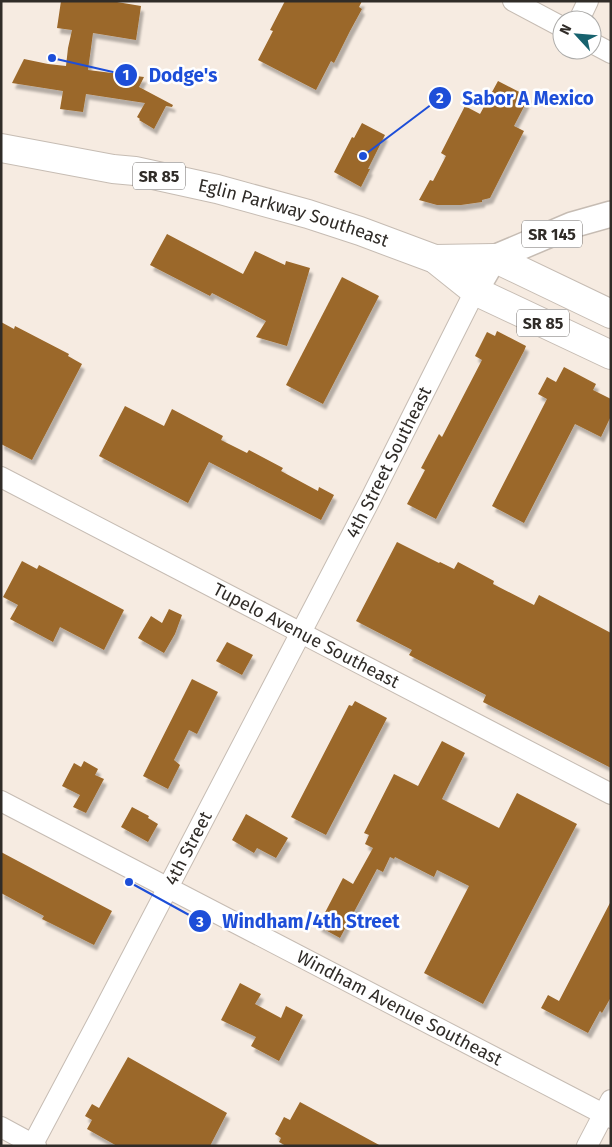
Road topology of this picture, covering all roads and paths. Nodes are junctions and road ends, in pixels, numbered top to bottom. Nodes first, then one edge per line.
1 (513, 1) edge
2 (552, 22) edge
3 (1, 148) edge
4 (611, 214) edge
5 (494, 258) junction
6 (435, 259) junction
7 (475, 291) junction
8 (611, 314) edge
9 (611, 355) edge
10 (1, 477) edge
11 (300, 633) junction
12 (611, 794) edge
13 (1, 801) edge
14 (167, 888) junction
15 (608, 1111) edge
16 (1, 1127) edge
17 (34, 1145) edge
18 (587, 1146) edge

1 - 2 street
3 - 6 highway, Eglin Parkway Southeast / SR 85
4 - 5 main road, SR 145
5 - 6 highway, Eglin Parkway Southeast / SR 85
5 - 7 main road
5 - 8 highway, Eglin Parkway Southeast / SR 85
6 - 7 highway, Eglin Parkway Southeast / SR 85
7 - 9 highway, Eglin Parkway Southeast / SR 85
7 - 11 street, 4th Street Southeast
10 - 11 street, Tupelo Avenue Southeast
11 - 12 street, Tupelo Avenue Southeast
11 - 14 street, 4th Street
13 - 14 street, Windham Avenue Southeast
14 - 15 street, Windham Avenue Southeast
14 - 17 street, 4th Street
15 - 18 street
16 - 17 street

